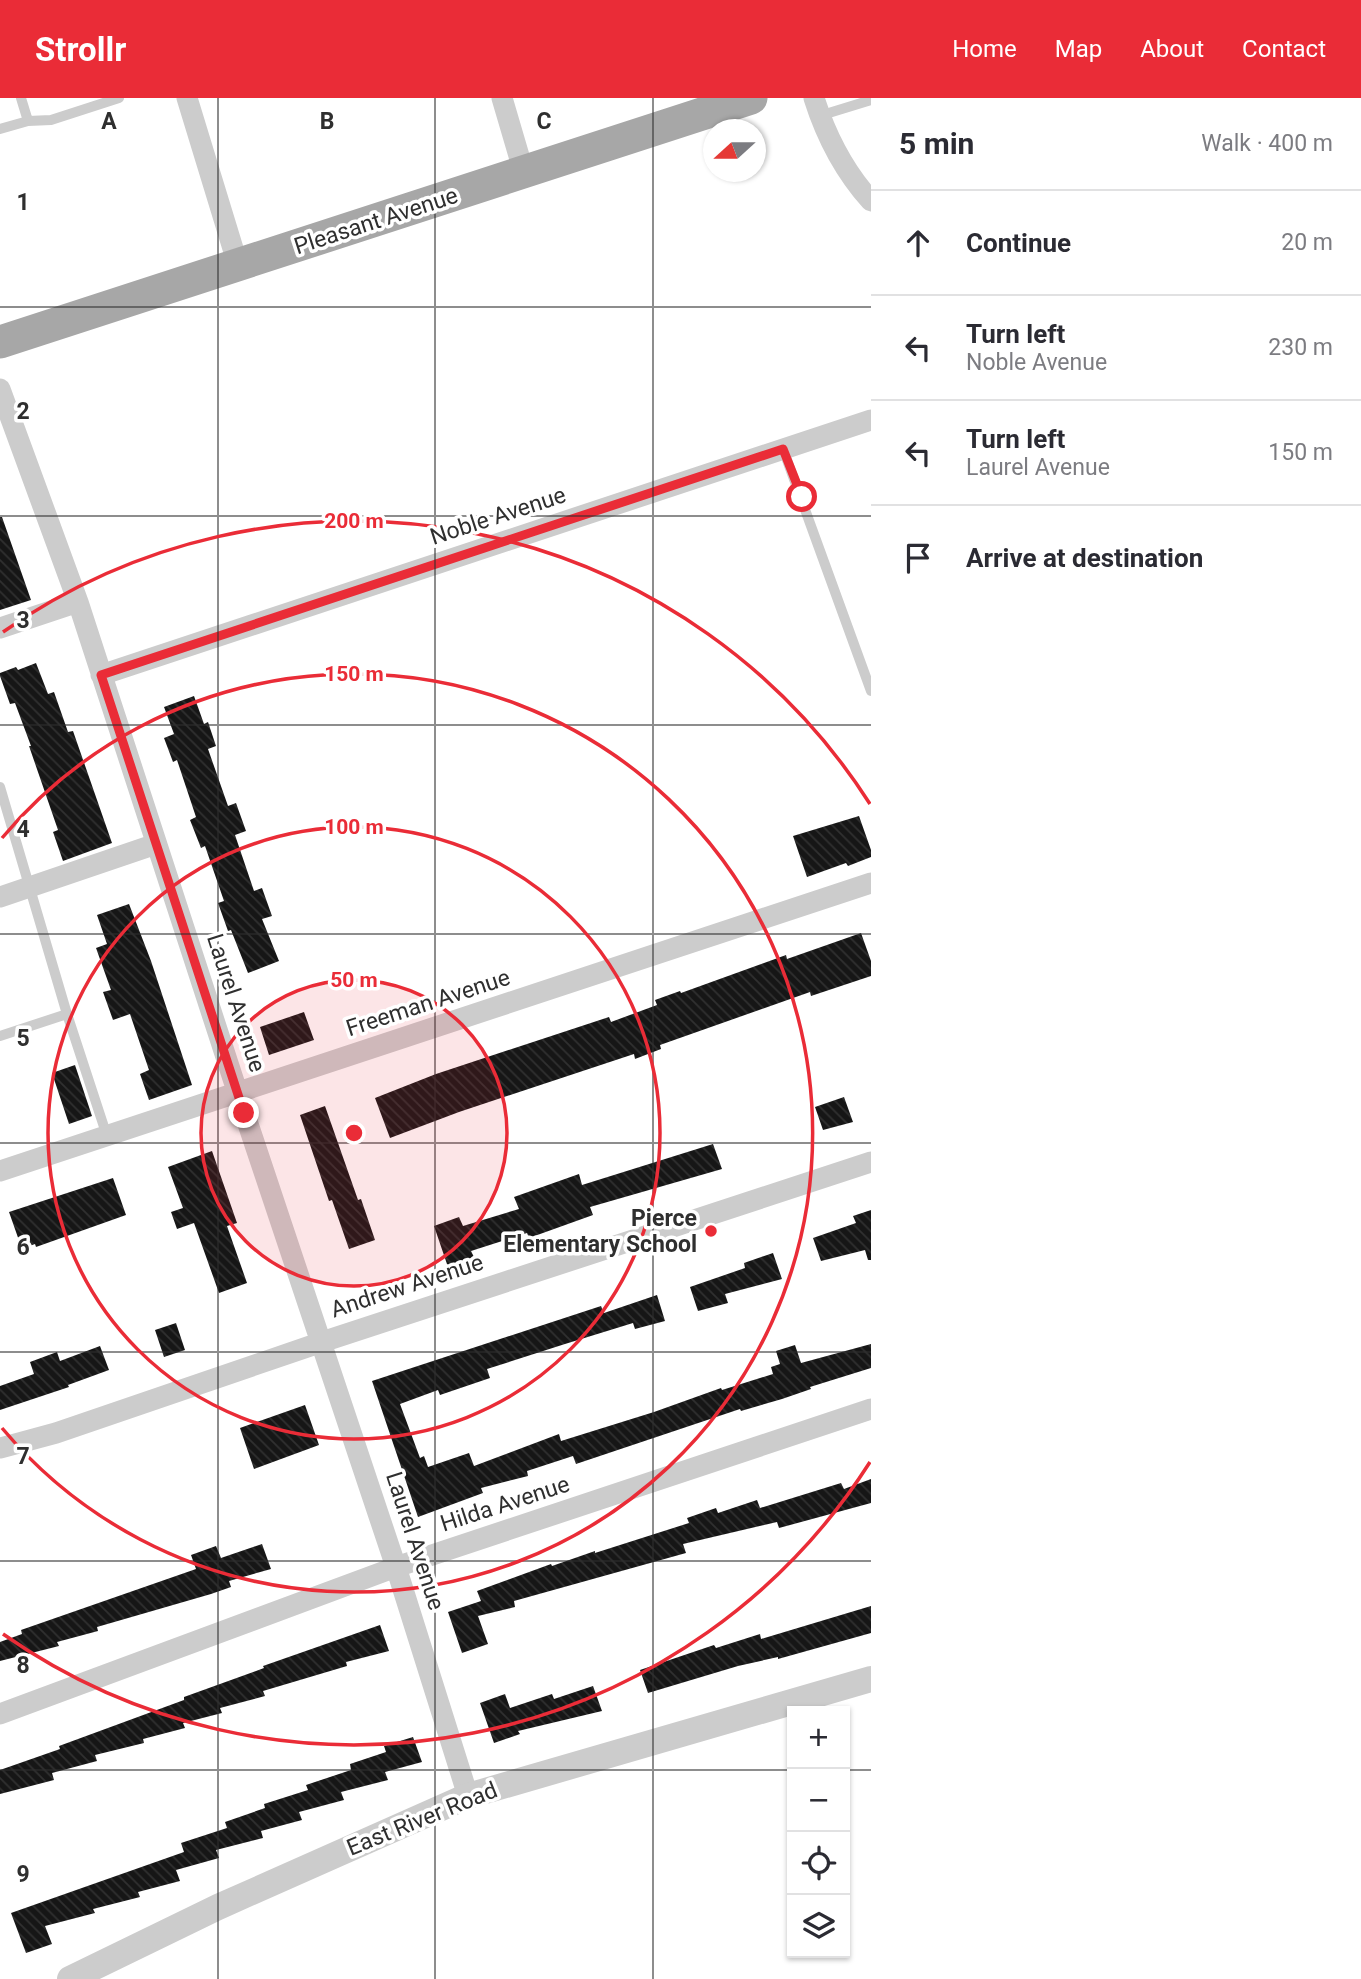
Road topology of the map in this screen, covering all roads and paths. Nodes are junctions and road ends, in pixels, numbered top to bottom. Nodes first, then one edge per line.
1 (21, 98) edge
2 (119, 98) edge
3 (187, 98) edge
4 (502, 98) edge
5 (751, 98) edge
6 (871, 100) edge
7 (816, 107) edge
8 (28, 121) junction
9 (0, 129) edge
10 (524, 173) junction
11 (871, 201) edge
12 (238, 265) junction
13 (0, 342) edge
14 (0, 389) edge
15 (871, 420) edge
16 (783, 449) junction
17 (78, 602) junction
18 (0, 628) edge
19 (101, 675) junction
20 (871, 691) edge
21 (0, 788) edge
22 (156, 844) junction
23 (871, 883) edge
24 (31, 886) junction
25 (0, 897) edge
26 (67, 1014) junction
27 (0, 1036) edge
28 (238, 1094) junction
29 (107, 1136) junction
30 (871, 1162) edge
31 (0, 1171) edge
32 (322, 1342) junction
33 (871, 1409) edge
34 (0, 1448) edge
35 (396, 1567) junction
36 (871, 1679) edge
37 (0, 1714) edge
38 (468, 1796) junction
39 (71, 1979) edge

1 - 8 lane
2 - 8 lane
3 - 12 street
4 - 10 street
5 - 10 main road, Pleasant Avenue
6 - 7 lane
7 - 11 street
8 - 9 lane
10 - 12 main road, Pleasant Avenue
12 - 13 main road, Pleasant Avenue
14 - 17 street, Laurel Avenue
15 - 16 street, Noble Avenue
16 - 19 street, Noble Avenue
16 - 20 lane
17 - 18 street
17 - 19 street, Laurel Avenue
19 - 22 street, Laurel Avenue
21 - 24 lane
22 - 24 street
22 - 28 street, Laurel Avenue
23 - 28 street, Freeman Avenue
24 - 25 street
24 - 26 lane
26 - 27 lane
26 - 29 lane
28 - 29 street, Freeman Avenue
28 - 32 street, Laurel Avenue
29 - 31 street, Freeman Avenue
30 - 32 street, Andrew Avenue
32 - 34 street, Andrew Avenue
32 - 35 street, Laurel Avenue
33 - 35 street, Hilda Avenue
35 - 37 street, Hilda Avenue
35 - 38 street, Laurel Avenue
36 - 38 street, East River Road
38 - 39 street, East River Road

